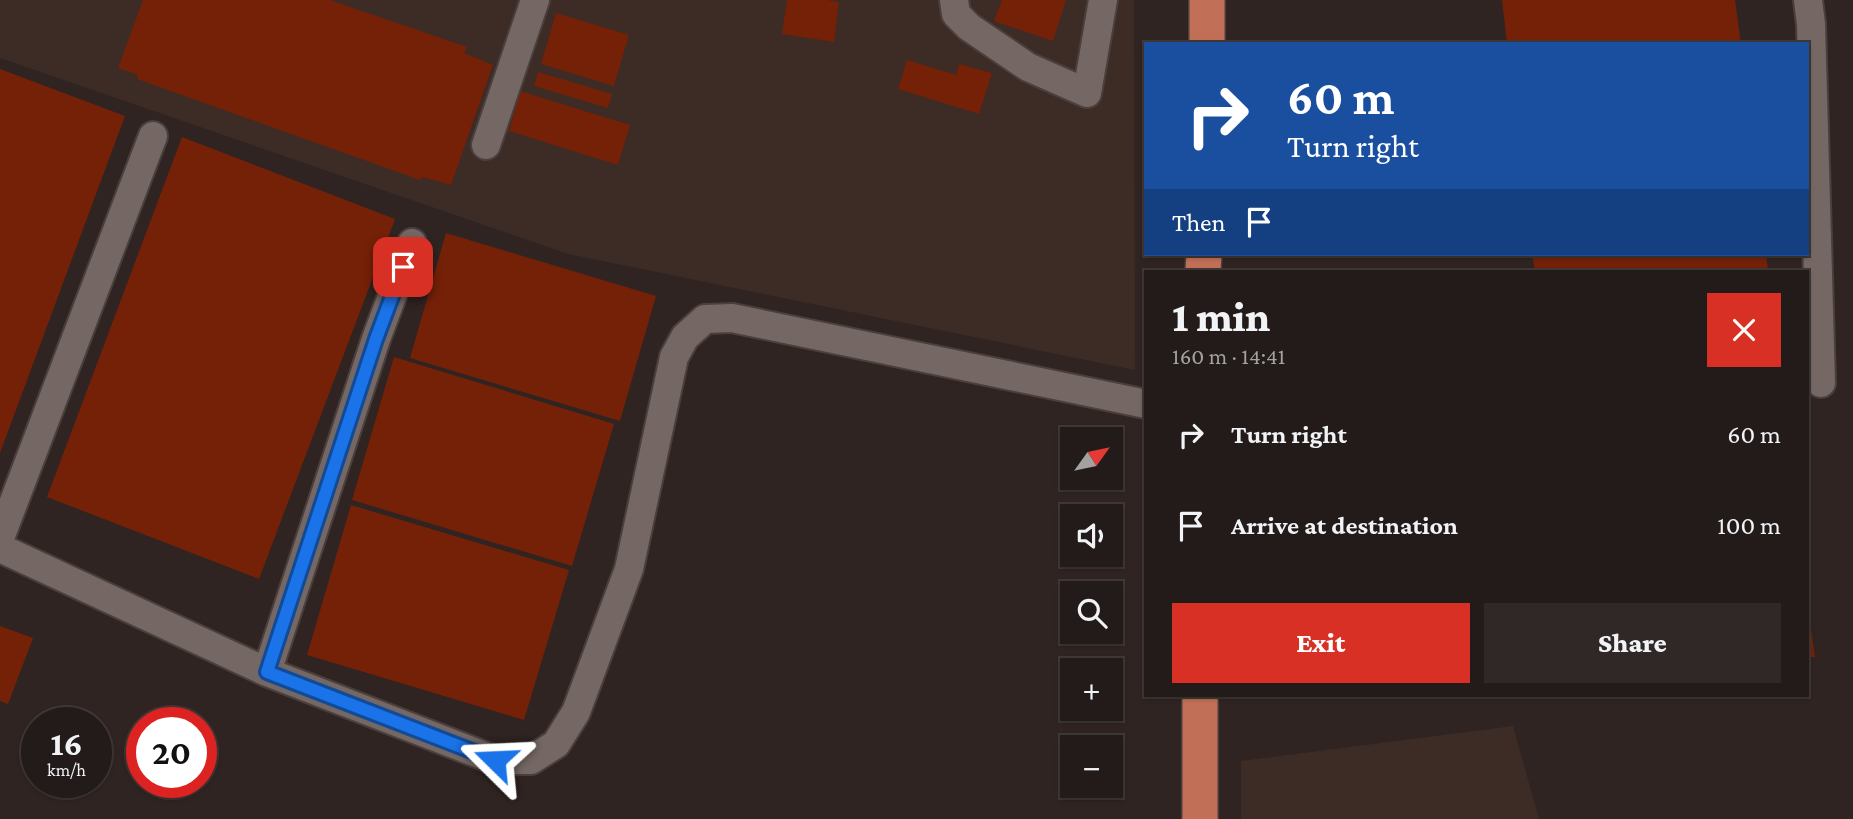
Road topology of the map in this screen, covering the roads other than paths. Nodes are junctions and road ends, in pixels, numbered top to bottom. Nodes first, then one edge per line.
1 (535, 0) edge
2 (954, 0) edge
3 (1103, 0) edge
4 (1207, 0) edge
5 (1808, 0) edge
6 (1207, 42) edge
7 (153, 136) dead end
8 (485, 145) dead end
9 (412, 243) dead end
10 (1821, 383) dead end
11 (1144, 404) edge
12 (0, 538) edge
13 (0, 548) edge
14 (267, 672) junction
15 (1200, 697) edge
16 (1200, 819) edge

1 - 8 lane
2 - 3 lane
4 - 6 main road
5 - 10 lane
7 - 12 lane
9 - 14 lane
11 - 14 lane
13 - 14 lane
15 - 16 main road

